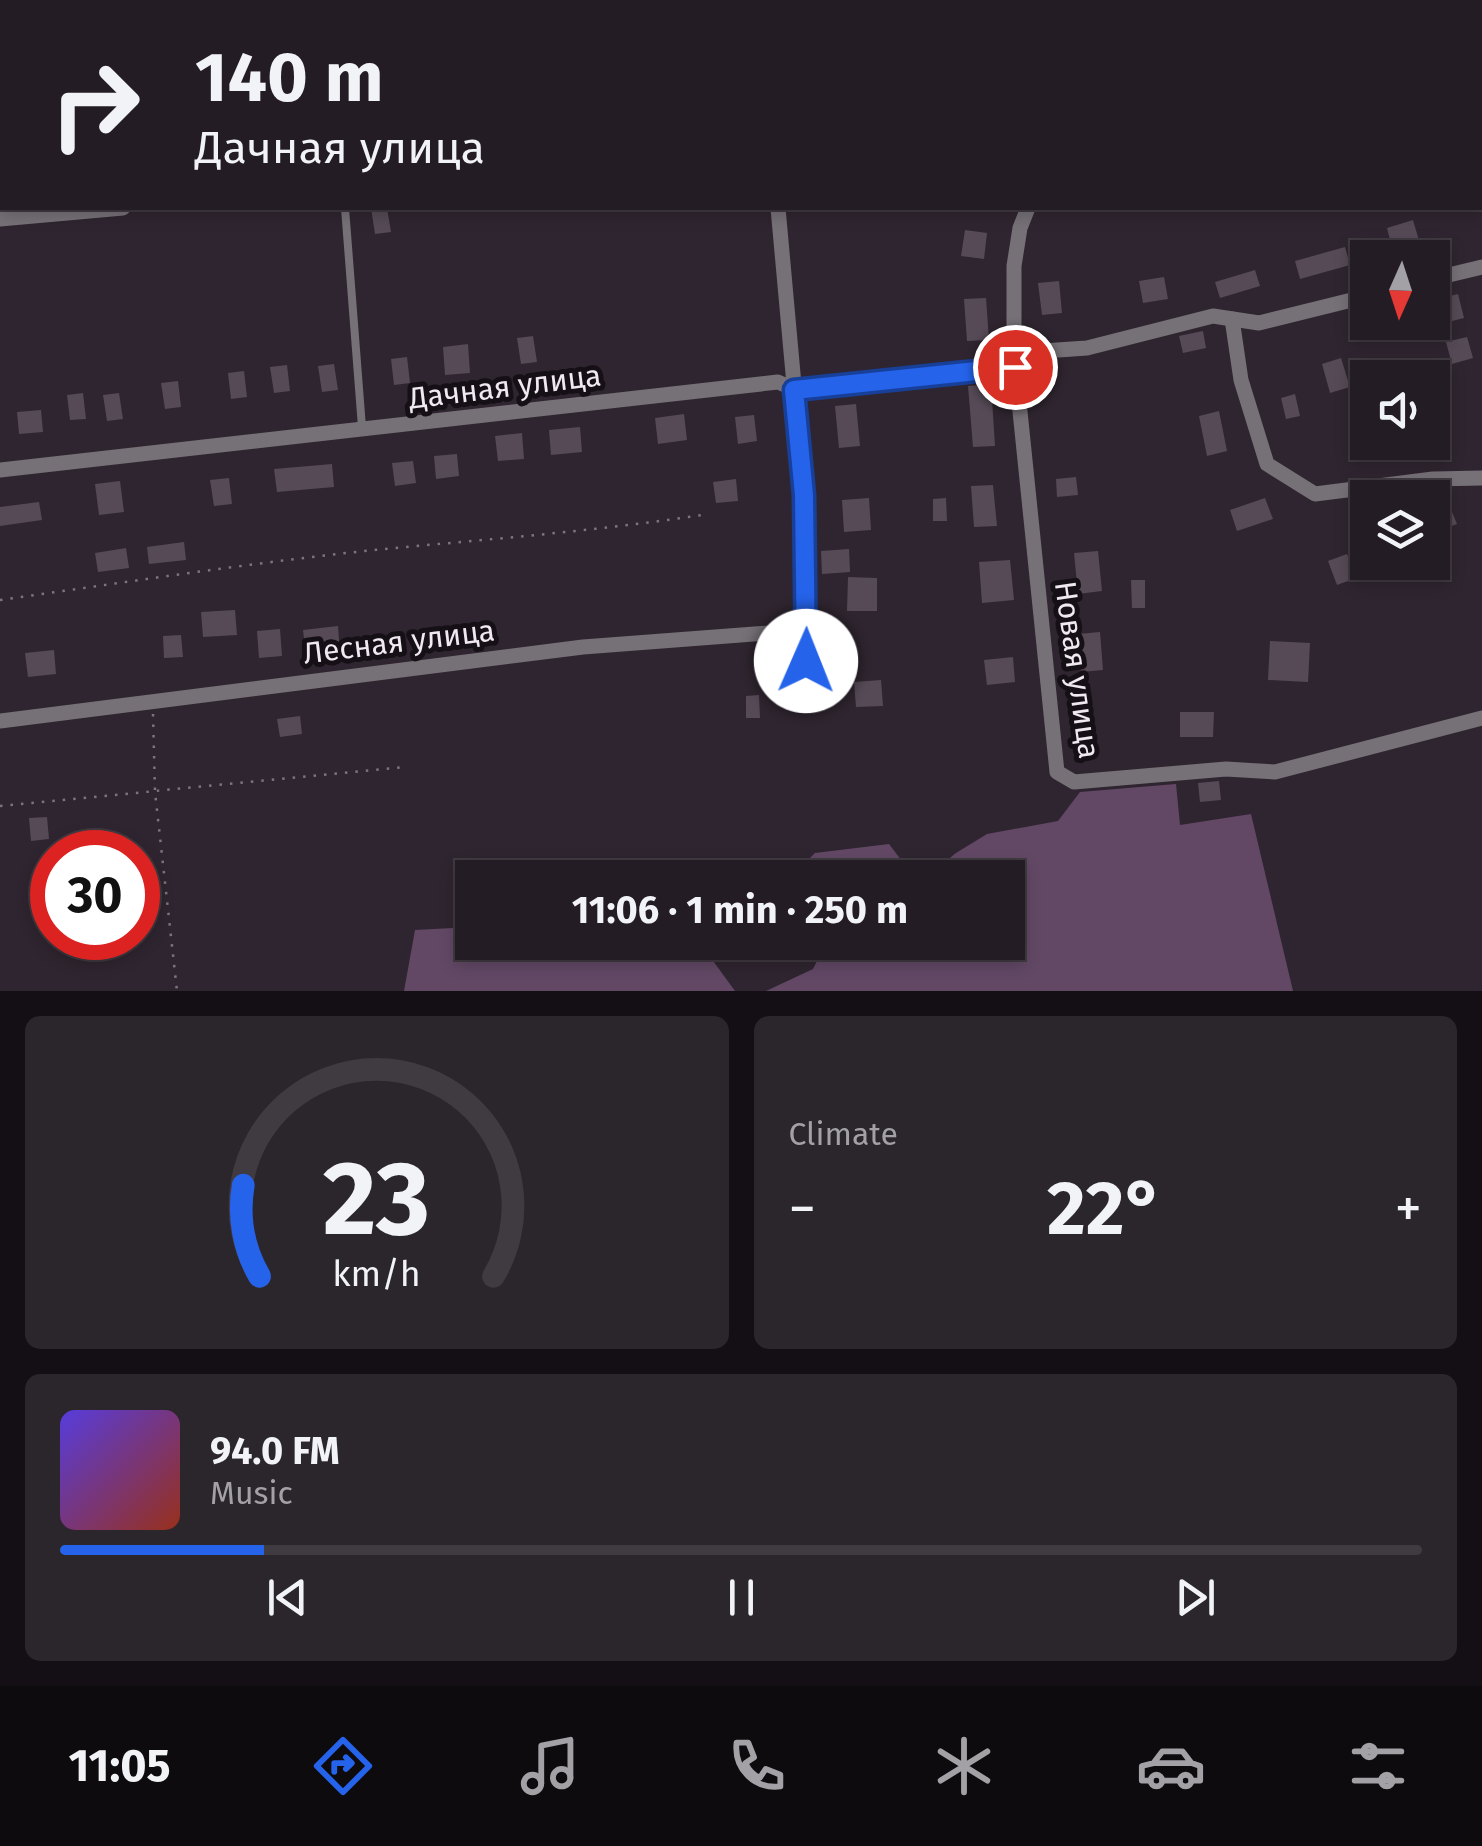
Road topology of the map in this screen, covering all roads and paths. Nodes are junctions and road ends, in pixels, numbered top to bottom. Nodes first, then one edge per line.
1 (101, 210) edge
2 (345, 210) edge
3 (778, 210) edge
4 (1027, 210) edge
5 (0, 219) edge
6 (1482, 267) edge
7 (1450, 275) edge
8 (1350, 300) edge
9 (1232, 318) junction
10 (1015, 360) junction
11 (794, 390) junction
12 (363, 431) junction
13 (0, 470) edge
14 (1482, 478) edge
15 (702, 515) dead end
16 (0, 600) edge
17 (807, 630) junction
18 (806, 661) dead end
19 (153, 702) junction
20 (1482, 718) edge
21 (0, 721) edge
22 (404, 768) dead end
23 (156, 792) junction
24 (0, 806) edge
25 (177, 991) edge

1 - 5 street
2 - 12 lane
3 - 11 street
4 - 10 street, Новая улица
6 - 7 street
8 - 9 street, Дачная улица
9 - 10 street, Дачная улица
9 - 14 street
10 - 11 street, Дачная улица
10 - 20 street, Новая улица
11 - 12 street, Дачная улица
11 - 17 street
12 - 13 street, Дачная улица
15 - 16 path
17 - 18 street
17 - 19 street, Лесная улица
19 - 21 street, Лесная улица
19 - 23 path
22 - 23 path
23 - 24 path
23 - 25 path

